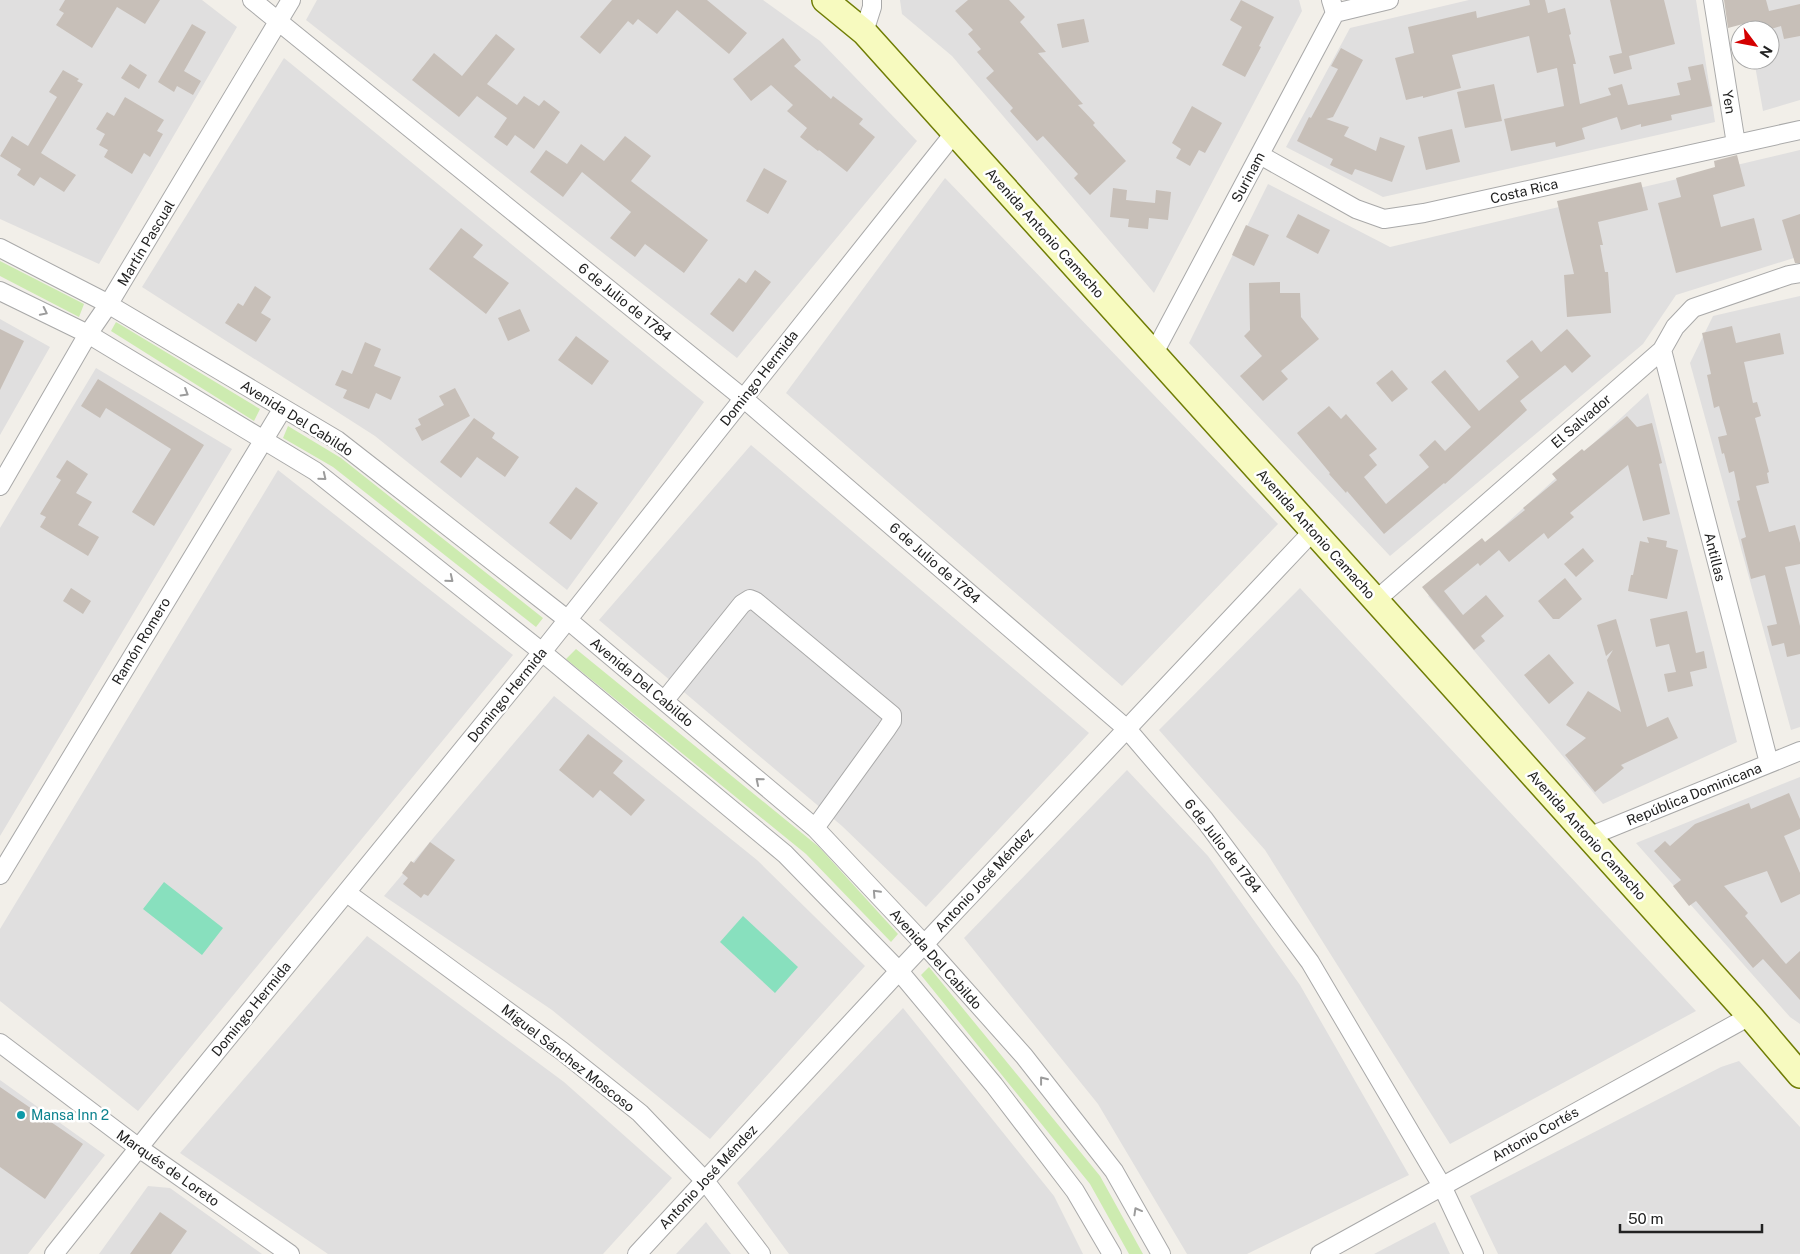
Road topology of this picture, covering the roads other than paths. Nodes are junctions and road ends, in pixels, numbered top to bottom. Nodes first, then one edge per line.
1 (252, 0) edge
2 (292, 0) edge
3 (825, 0) edge
4 (872, 0) edge
5 (1390, 0) edge
6 (1713, 0) edge
7 (1333, 7) edge
8 (279, 21) junction
9 (864, 32) junction
10 (1800, 130) edge
11 (955, 132) junction
12 (1736, 144) junction
13 (1260, 155) junction
14 (0, 248) edge
15 (1800, 273) edge
16 (0, 291) edge
17 (108, 305) junction
18 (88, 334) junction
19 (1662, 350) junction
20 (1154, 353) junction
21 (743, 398) junction
22 (283, 408) junction
23 (262, 439) junction
24 (0, 486) edge
25 (1313, 531) junction
26 (1375, 601) junction
27 (568, 620) junction
28 (542, 652) junction
29 (664, 701) junction
30 (1127, 729) junction
31 (1800, 751) edge
32 (1769, 763) junction
33 (815, 828) junction
34 (1588, 837) junction
35 (0, 875) edge
36 (347, 893) junction
37 (924, 944) junction
38 (899, 971) junction
39 (1750, 1016) junction
40 (0, 1043) edge
41 (1796, 1062) edge
42 (138, 1148) junction
43 (705, 1181) junction
44 (1442, 1186) junction
45 (54, 1254) edge
46 (290, 1254) edge
47 (637, 1254) edge
48 (761, 1254) edge
49 (1112, 1254) edge
50 (1161, 1254) edge
51 (1320, 1254) edge
52 (1474, 1254) edge

1 - 8 street, 6 de Julio de 1784
2 - 8 street, Martín Pascual
3 - 9 street, Avenida Antonio Camacho
4 - 9 street
5 - 7 street
6 - 12 street, Yen
7 - 13 street, Surinam
8 - 17 street, Martín Pascual
8 - 21 street, 6 de Julio de 1784
9 - 11 street, Avenida Antonio Camacho
10 - 12 street, Costa Rica
11 - 20 street, Avenida Antonio Camacho
11 - 21 street, Domingo Hermida
12 - 13 street, Costa Rica
13 - 20 street, Surinam
14 - 17 street, Avenida Del Cabildo
15 - 19 street, El Salvador
16 -> 18 street
17 - 18 street, Martín Pascual
17 - 22 street, Avenida Del Cabildo
18 -> 23 street
18 - 24 street, Martín Pascual
19 - 26 street, El Salvador
19 - 32 street, Antillas
20 - 25 street, Avenida Antonio Camacho
21 - 27 street, Domingo Hermida
21 - 30 street, 6 de Julio de 1784
22 - 23 street, Ramón Romero
22 - 27 street, Avenida Del Cabildo
23 -> 28 street
23 - 35 street, Ramón Romero
25 - 26 street, Avenida Antonio Camacho
25 - 30 street, Antonio José Méndez
26 - 34 street, Avenida Antonio Camacho
27 - 28 street, Domingo Hermida
27 - 29 street, Avenida Del Cabildo
28 - 36 street, Domingo Hermida
28 - 38 street
33 -> 29 street, Avenida Del Cabildo
29 - 33 street
30 - 37 street, Antonio José Méndez
30 - 44 street, 6 de Julio de 1784
31 - 32 street, República Dominicana
32 - 34 street, República Dominicana
37 -> 33 street, Avenida Del Cabildo
34 - 39 street, Avenida Antonio Camacho
36 - 42 street, Domingo Hermida
36 - 43 street, Miguel Sánchez Moscoso
37 - 38 street, Antonio José Méndez
50 -> 37 street, Avenida Del Cabildo
38 - 43 street, Antonio José Méndez
38 - 49 street
39 - 41 street, Avenida Antonio Camacho
39 - 44 street, Antonio Cortés
40 - 42 street, Marqués de Loreto
42 - 45 street, Domingo Hermida
42 - 46 street, Marqués de Loreto
43 - 47 street, Antonio José Méndez
43 - 48 street, Miguel Sánchez Moscoso
44 - 51 street, Antonio Cortés
44 - 52 street, 6 de Julio de 1784

